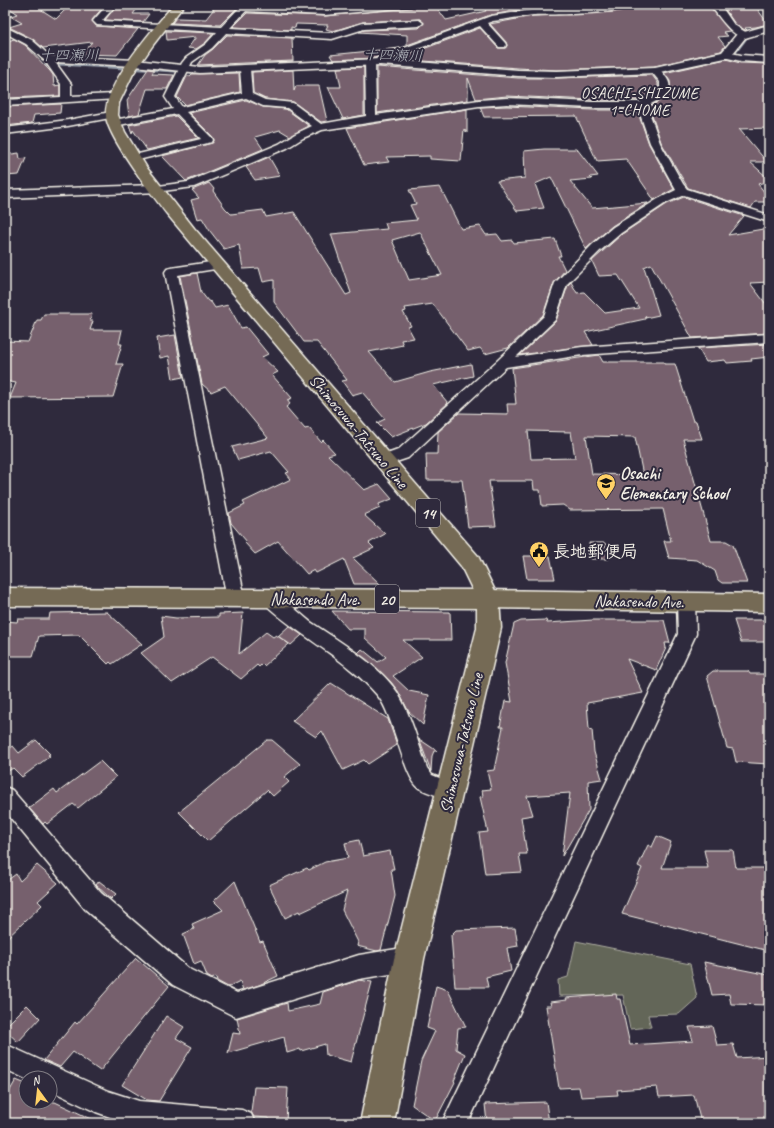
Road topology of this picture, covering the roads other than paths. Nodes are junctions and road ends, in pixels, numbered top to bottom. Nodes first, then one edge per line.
1 (112, 5) edge
2 (179, 5) edge
3 (627, 5) edge
4 (714, 5) edge
5 (246, 7) edge
6 (415, 16) edge
7 (481, 22) junction
8 (163, 26) junction
9 (769, 28) edge
10 (224, 29) junction
11 (5, 30) edge
12 (744, 35) junction
13 (439, 38) junction
14 (502, 45) dead end
15 (726, 55) junction
16 (48, 60) junction
17 (769, 60) edge
18 (375, 62) junction
19 (135, 63) junction
20 (184, 68) junction
21 (245, 69) junction
22 (655, 70) junction
23 (247, 95) junction
24 (66, 100) junction
25 (5, 103) edge
26 (642, 104) junction
27 (179, 111) junction
28 (113, 112) junction
29 (371, 118) junction
30 (319, 127) junction
31 (5, 131) edge
32 (134, 158) junction
33 (155, 189) junction
34 (683, 191) junction
35 (5, 194) edge
36 (769, 219) edge
37 (216, 265) junction
38 (769, 338) edge
39 (502, 364) junction
40 (384, 461) junction
41 (5, 597) edge
42 (236, 599) junction
43 (271, 599) junction
44 (488, 599) junction
45 (686, 602) junction
46 (769, 603) edge
47 (450, 791) junction
48 (5, 796) edge
49 (409, 960) junction
50 (5, 1056) edge
51 (242, 1123) edge
52 (377, 1123) edge
53 (455, 1123) edge

1 - 8 street
2 - 8 main road
3 - 7 street
4 - 12 street
5 - 6 street
5 - 10 street
6 - 10 street
6 - 13 street
7 - 13 street
7 - 14 street
8 - 10 street
8 - 19 main road
9 - 12 street
10 - 20 street
11 - 16 street
12 - 15 street
13 - 18 street
15 - 17 street
15 - 22 street
16 - 19 street
16 - 24 street
18 - 21 street
18 - 22 street
18 - 29 street
19 - 20 street
19 - 28 main road
20 - 21 street
20 - 27 street
21 - 23 street
22 - 26 street
23 - 27 street
23 - 30 street
24 - 25 street
24 - 28 street
26 - 29 street
26 - 34 street
27 - 28 street
27 - 32 street
28 - 31 street
28 - 32 main road, Shimosuwa-Tatsuno Line / 14
29 - 30 street
30 - 33 street
32 - 33 main road, Shimosuwa-Tatsuno Line / 14
33 - 35 street
33 - 37 main road, Shimosuwa-Tatsuno Line / 14
34 - 36 street
34 - 39 street
37 - 40 main road, Shimosuwa-Tatsuno Line / 14
37 - 42 street
38 - 39 street
39 - 40 street
40 - 44 main road, Shimosuwa-Tatsuno Line / 14
41 - 42 main road, Nakasendo Ave. / 20
42 - 43 main road, Nakasendo Ave. / 20
43 - 44 main road, Nakasendo Ave. / 20
43 - 47 street
44 - 45 main road, Nakasendo Ave. / 20
44 - 47 main road, Shimosuwa-Tatsuno Line / 14
45 - 46 main road, Nakasendo Ave. / 20
45 - 53 street
47 - 49 main road, Shimosuwa-Tatsuno Line / 14
48 - 49 street
49 - 52 main road, Shimosuwa-Tatsuno Line / 14
50 - 51 street

